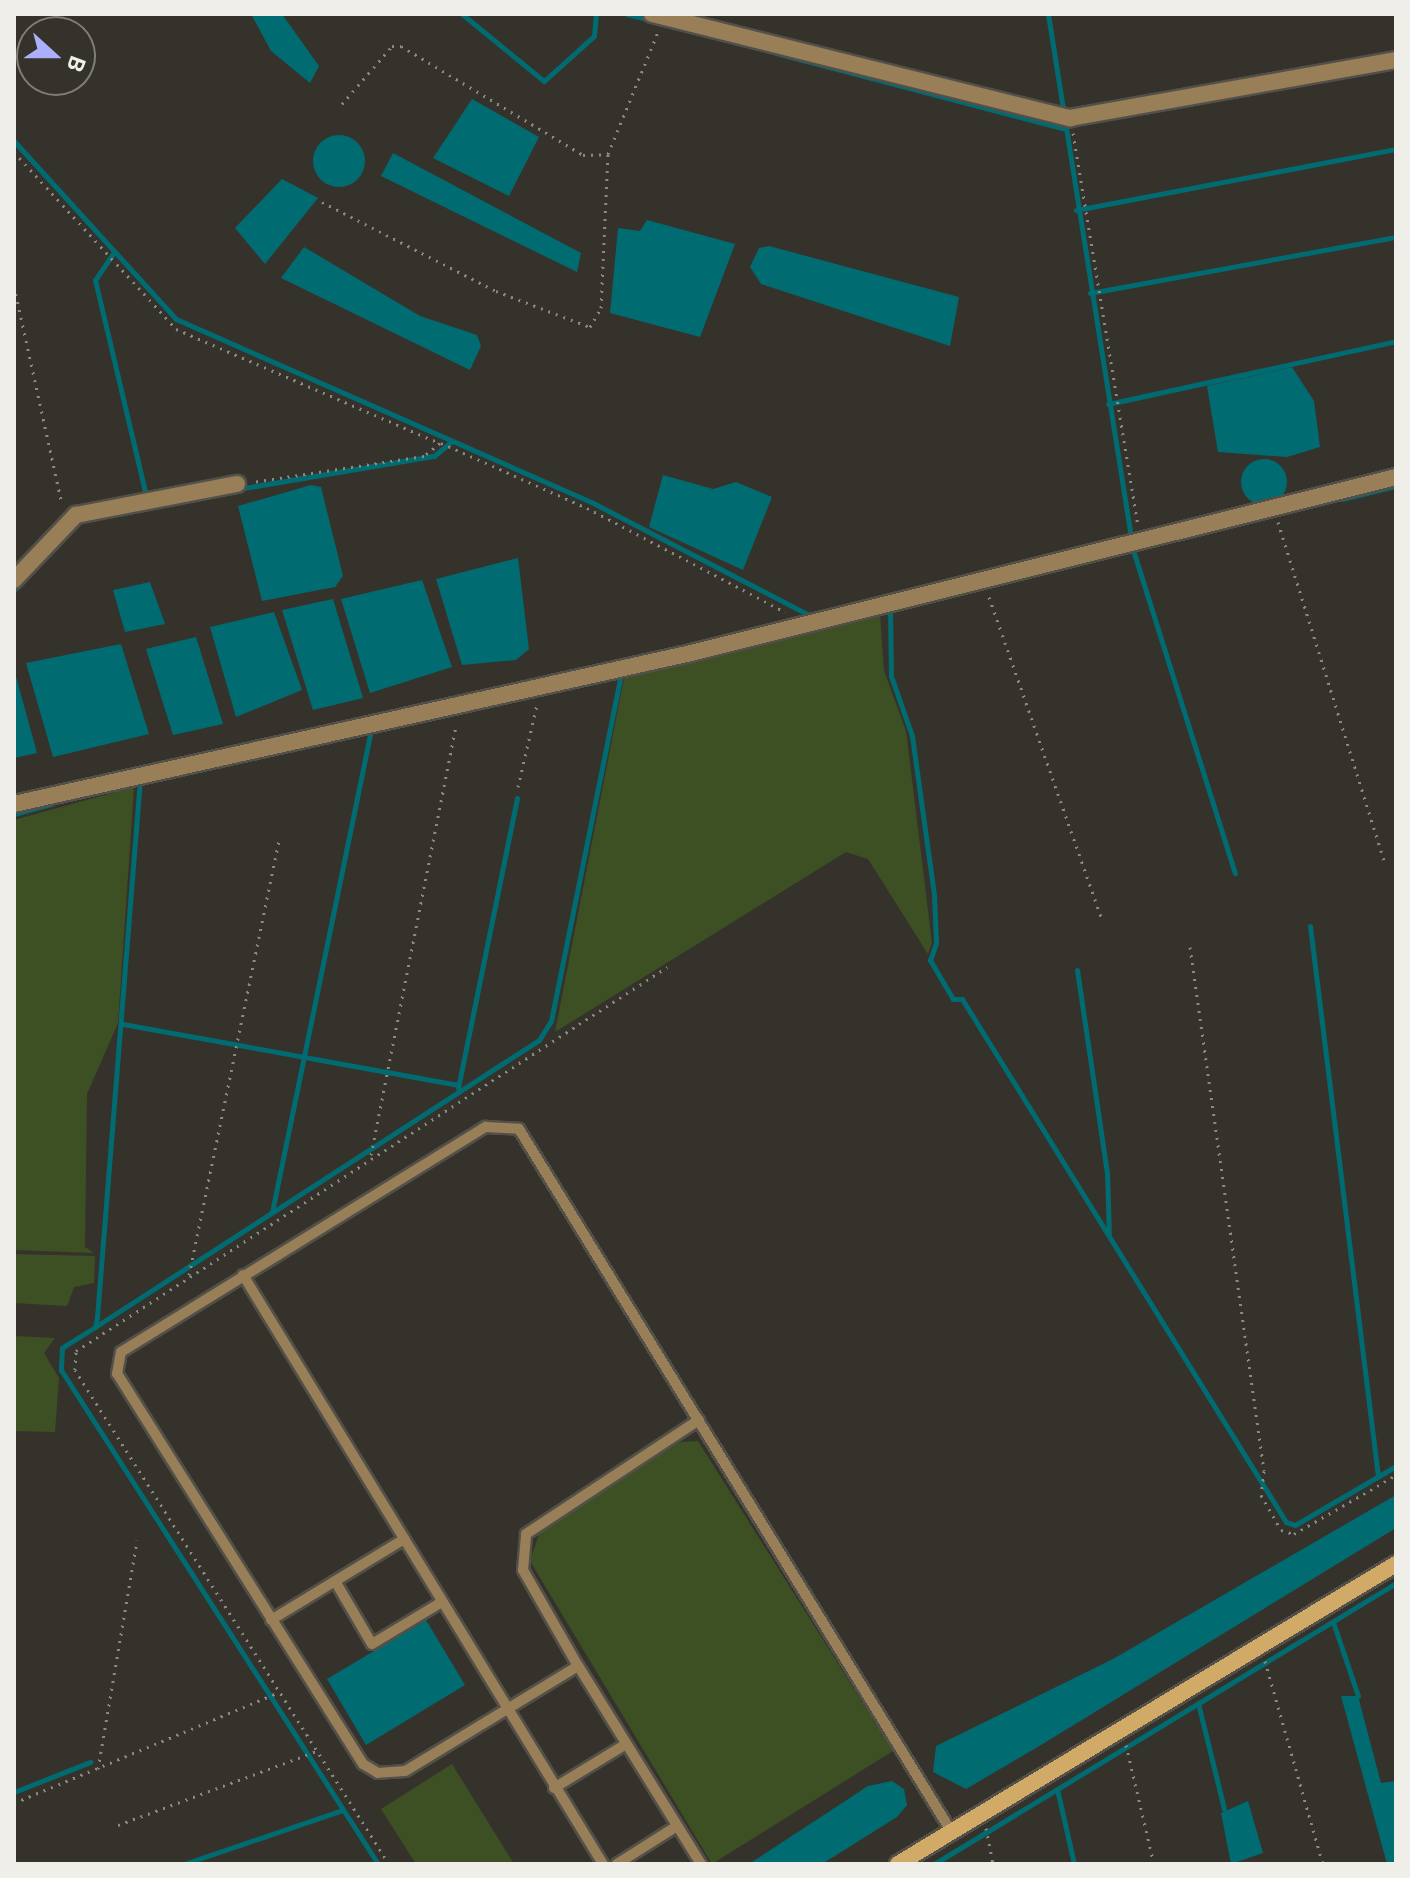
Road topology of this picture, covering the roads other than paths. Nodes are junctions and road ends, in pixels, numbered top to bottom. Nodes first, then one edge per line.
1 (658, 16) edge
2 (1396, 60) edge
3 (1396, 477) edge
4 (237, 484) road end
5 (14, 580) edge
6 (14, 804) edge
7 (243, 1275) junction
8 (699, 1420) junction
9 (404, 1539) junction
10 (1396, 1564) edge
11 (335, 1581) junction
12 (442, 1602) junction
13 (271, 1620) junction
14 (578, 1666) junction
15 (507, 1709) junction
16 (626, 1744) junction
17 (554, 1788) junction
18 (677, 1826) junction
19 (951, 1831) junction
20 (603, 1864) edge
21 (617, 1864) edge
22 (701, 1864) edge
23 (898, 1864) edge

1 - 2 street
3 - 6 street
4 - 5 street
7 - 8 lane
7 - 9 lane
7 - 13 lane
8 - 14 lane
8 - 19 lane
9 - 11 lane
9 - 12 lane
10 - 19 street
11 - 12 lane
11 - 13 lane
12 - 15 lane
13 - 15 lane
14 - 15 lane
14 - 16 lane
15 - 17 lane
16 - 17 lane
16 - 18 lane
17 - 20 lane
18 - 21 lane
18 - 22 lane
19 - 23 street

